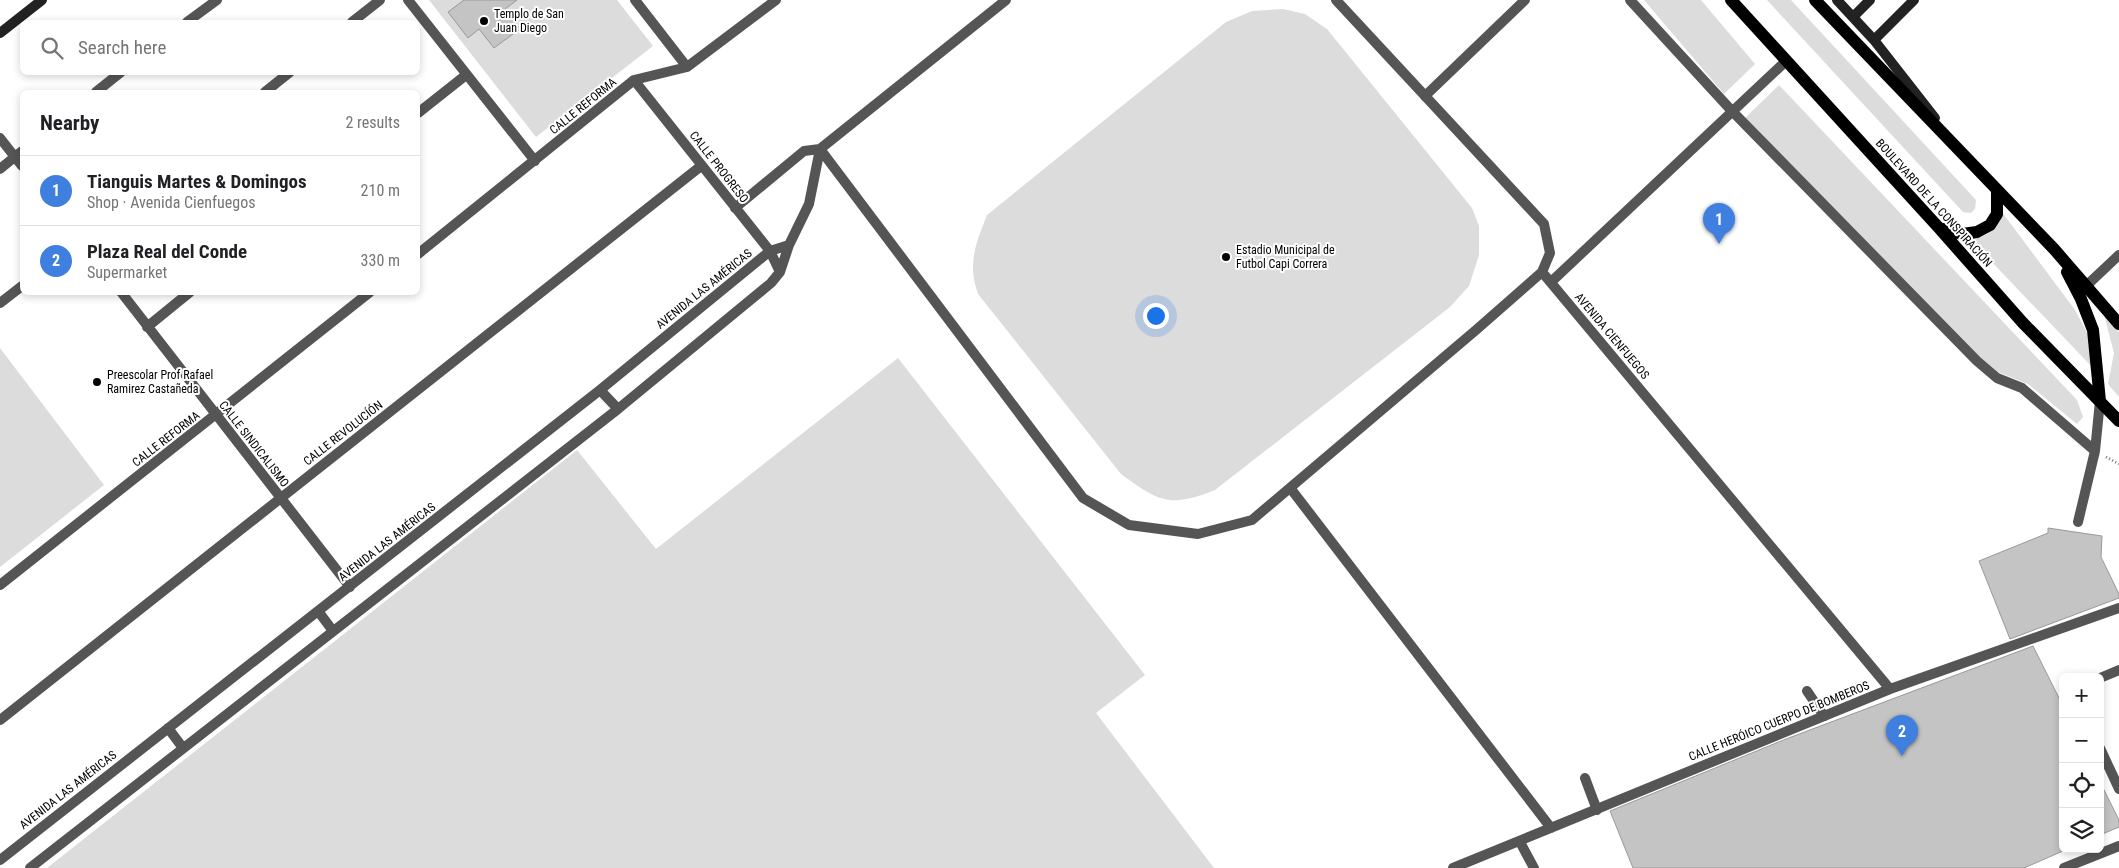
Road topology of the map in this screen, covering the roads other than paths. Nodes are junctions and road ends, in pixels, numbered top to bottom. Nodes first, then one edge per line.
1 (42, 0) edge
2 (217, 0) edge
3 (380, 0) edge
4 (408, 0) edge
5 (635, 0) edge
6 (776, 0) edge
7 (1006, 0) edge
8 (1336, 0) edge
9 (1525, 0) edge
10 (1630, 0) edge
11 (1731, 0) edge
12 (1740, 0) edge
13 (1815, 0) edge
14 (1837, 0) edge
15 (1870, 0) edge
16 (1914, 0) edge
17 (1744, 16) junction
18 (1853, 17) junction
19 (190, 20) edge
20 (355, 20) edge
21 (0, 33) edge
22 (1874, 40) junction
23 (1786, 60) junction
24 (687, 67) junction
25 (117, 75) edge
26 (286, 75) edge
27 (466, 75) junction
28 (634, 80) junction
29 (98, 90) edge
30 (268, 90) edge
31 (1425, 96) junction
32 (1732, 110) junction
33 (420, 111) edge
34 (0, 138) edge
35 (820, 149) junction
36 (19, 154) edge
37 (1963, 154) junction
38 (535, 161) junction
39 (701, 166) junction
40 (0, 169) edge
41 (1997, 190) junction
42 (735, 208) junction
43 (1939, 228) junction
44 (789, 244) junction
45 (2054, 249) junction
46 (770, 250) junction
47 (420, 252) edge
48 (2119, 256) edge
49 (780, 272) junction
50 (1542, 272) junction
51 (1550, 282) junction
52 (2086, 286) junction
53 (20, 288) edge
54 (123, 295) edge
55 (186, 295) edge
56 (366, 295) edge
57 (0, 303) edge
58 (2119, 324) edge
59 (147, 327) junction
60 (600, 390) junction
61 (2100, 401) junction
62 (618, 409) junction
63 (216, 415) junction
64 (2119, 421) edge
65 (2095, 451) junction
66 (1291, 489) junction
67 (280, 498) junction
68 (2078, 522) dead end
69 (0, 585) edge
70 (350, 587) junction
71 (2119, 608) edge
72 (318, 611) junction
73 (333, 631) junction
74 (2119, 670) edge
75 (2104, 676) edge
76 (1890, 689) junction
77 (1806, 691) dead end
78 (1824, 716) junction
79 (0, 720) edge
80 (168, 728) junction
81 (183, 748) junction
82 (2104, 757) edge
83 (1585, 778) dead end
84 (2119, 789) edge
85 (1597, 810) junction
86 (1551, 828) junction
87 (1520, 842) junction
88 (2119, 846) edge
89 (0, 860) edge
90 (1476, 863) edge
91 (30, 868) edge
92 (1453, 868) edge
93 (1534, 868) edge
94 (2064, 868) edge

1 - 21 street
2 - 19 street
3 - 20 street
4 - 27 street
5 - 24 street
6 - 24 street, CALLE REFORMA
7 - 35 street
8 - 31 street
9 - 31 street
10 - 32 street
11 - 17 main road, BOULEVARD DE LA CONSPIRACIÓN
12 - 17 main road
13 - 37 main road
14 - 18 street
15 - 18 street
16 - 22 street
17 - 23 main road, BOULEVARD DE LA CONSPIRACIÓN
18 - 22 street
22 - 37 street
23 - 32 street
23 - 43 main road, BOULEVARD DE LA CONSPIRACIÓN
24 - 28 street, CALLE REFORMA
25 - 29 street
26 - 30 street
27 - 33 street
27 - 38 street
28 - 38 street, CALLE REFORMA
28 - 39 street, CALLE PROGRESO
31 - 50 street
32 - 51 street
32 - 65 street
34 - 36 street
35 - 42 street
35 - 44 street
35 - 66 street
36 - 40 street
37 - 41 main road
38 - 47 street, CALLE REFORMA
39 - 42 street, CALLE PROGRESO
39 - 67 street, CALLE REVOLUCÍÓN
41 - 43 main road
41 - 45 main road
42 - 46 street, CALLE PROGRESO
43 - 61 main road, BOULEVARD DE LA CONSPIRACIÓN
44 - 46 street, AVENIDA LAS AMÉRICAS
44 - 49 street
45 - 52 main road
45 - 61 main road
46 - 49 street, CALLE PROGRESO
46 - 60 street, AVENIDA LAS AMÉRICAS
48 - 52 street
49 - 62 street
50 - 51 street, AVENIDA CIENFUEGOS
50 - 66 street
51 - 76 street, AVENIDA CIENFUEGOS
52 - 58 main road
53 - 57 street
54 - 59 street, CALLE SINDICALISMO
55 - 59 street
56 - 63 street, CALLE REFORMA
59 - 63 street, CALLE SINDICALISMO
60 - 62 street
60 - 70 street, AVENIDA LAS AMÉRICAS
61 - 64 main road, BOULEVARD DE LA CONSPIRACIÓN
61 - 65 street
62 - 73 street
63 - 67 street, CALLE SINDICALISMO
63 - 69 street, CALLE REFORMA
65 - 68 street
66 - 86 street
67 - 70 street, CALLE SINDICALISMO
67 - 79 street, CALLE REVOLUCÍÓN
70 - 72 street, AVENIDA LAS AMÉRICAS
71 - 76 street, CALLE HERÓICO CUERPO DE BOMBEROS
72 - 73 street
72 - 80 street, AVENIDA LAS AMÉRICAS
73 - 81 street
74 - 75 street
76 - 78 street, CALLE HERÓICO CUERPO DE BOMBEROS
77 - 78 street
78 - 85 street, CALLE HERÓICO CUERPO DE BOMBEROS
80 - 81 street
80 - 89 street, AVENIDA LAS AMÉRICAS
81 - 91 street
82 - 84 street
83 - 85 street
85 - 86 street, CALLE HERÓICO CUERPO DE BOMBEROS
86 - 87 street, CALLE HERÓICO CUERPO DE BOMBEROS
87 - 90 street, CALLE HERÓICO CUERPO DE BOMBEROS
87 - 93 street
88 - 94 street
90 - 92 street, CALLE HERÓICO CUERPO DE BOMBEROS

